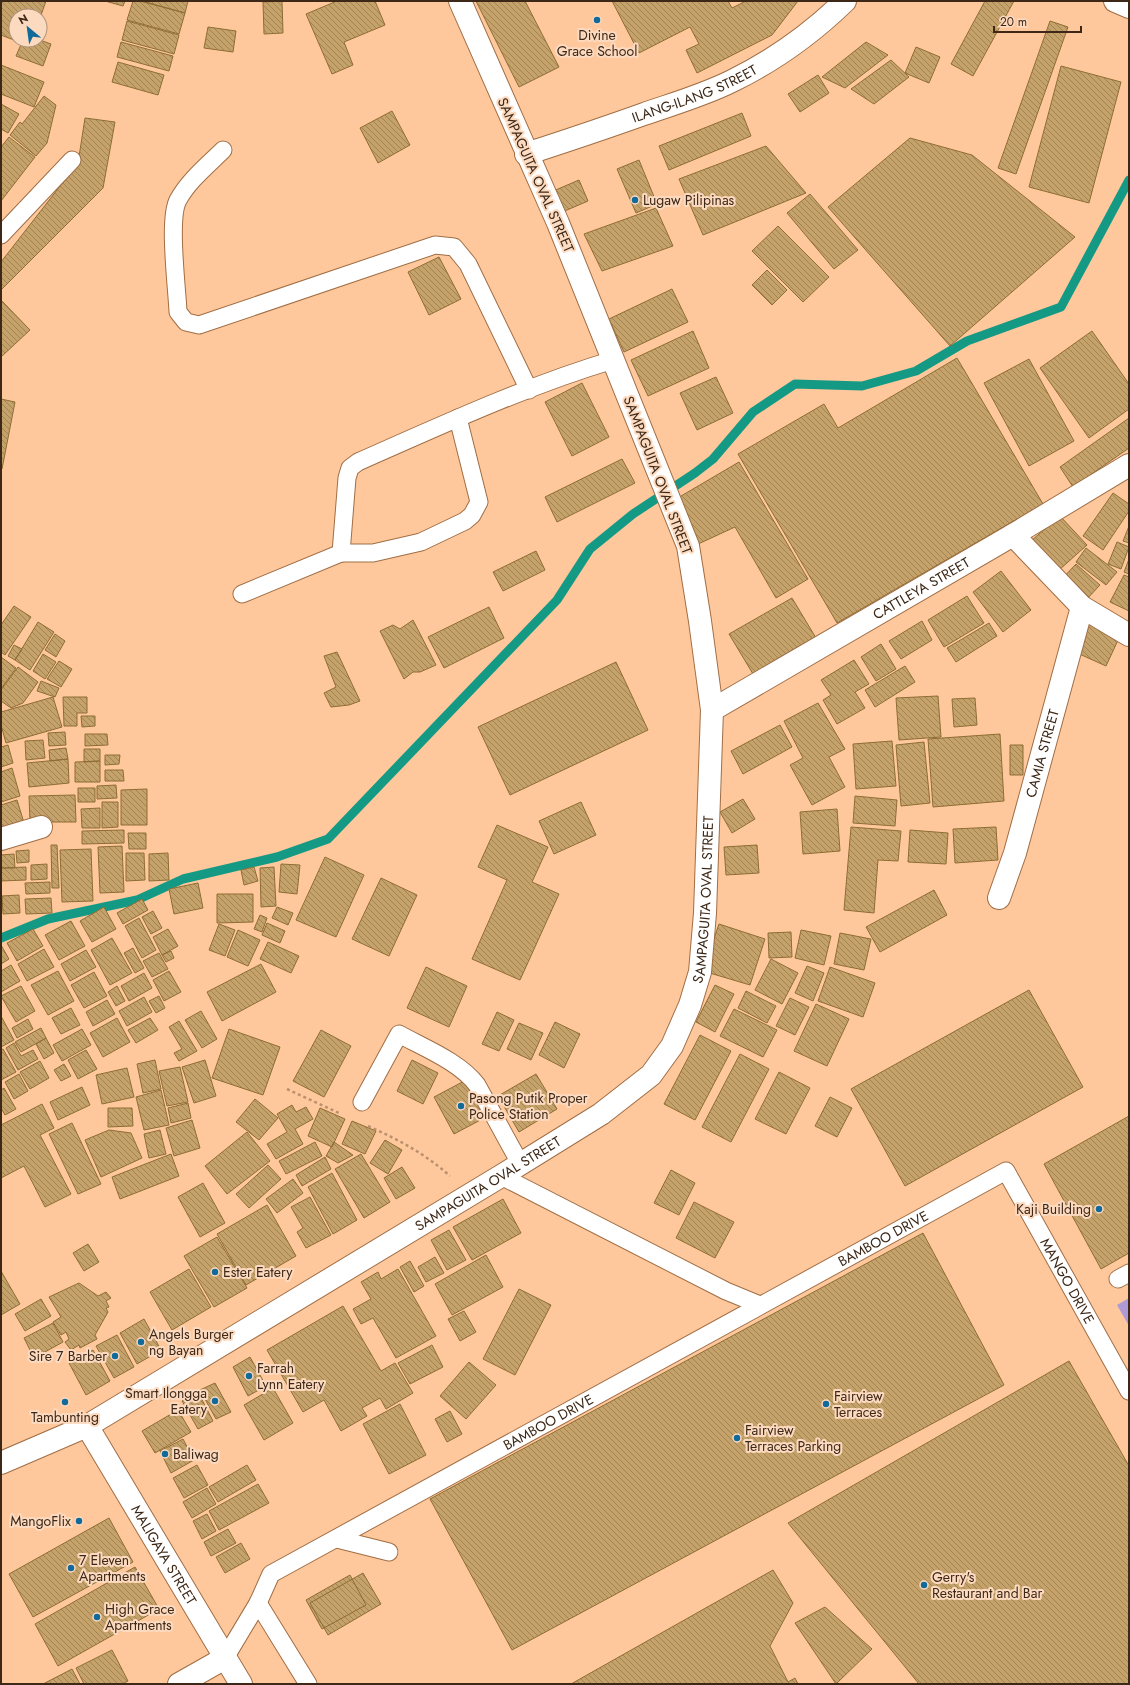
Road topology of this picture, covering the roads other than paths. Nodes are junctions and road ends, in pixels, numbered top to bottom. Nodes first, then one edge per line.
1 (460, 1) edge
2 (845, 1) edge
3 (223, 150) dead end
4 (526, 154) junction
5 (72, 160) dead end
6 (1, 235) edge
7 (613, 360) junction
8 (529, 390) junction
9 (458, 418) junction
10 (1129, 466) edge
11 (1013, 535) junction
12 (341, 552) junction
13 (242, 594) dead end
14 (1082, 607) junction
15 (1129, 635) edge
16 (712, 710) junction
17 (41, 827) dead end
18 (1, 839) edge
19 (999, 898) dead end
20 (362, 1102) dead end
21 (521, 1165) junction
22 (1006, 1171) joint
23 (501, 1176) junction
24 (760, 1305) junction
25 (1129, 1391) edge
26 (87, 1426) junction
27 (1, 1463) edge
28 (337, 1539) junction
29 (389, 1552) dead end
30 (258, 1603) junction
31 (225, 1658) junction
32 (237, 1683) edge
33 (179, 1684) edge
34 (308, 1684) edge

1 - 4 street, SAMPAGUITA OVAL STREET
2 - 4 street, ILANG-ILANG STREET
3 - 8 lane
4 - 7 street, SAMPAGUITA OVAL STREET
5 - 6 lane
7 - 8 lane
7 - 16 street, SAMPAGUITA OVAL STREET
8 - 9 lane
9 - 12 lane
9 - 12 lane
10 - 11 street, CATTLEYA STREET
11 - 14 street
11 - 16 street, CATTLEYA STREET
12 - 13 lane
14 - 15 street
14 - 19 street, CAMIA STREET
16 - 21 street, SAMPAGUITA OVAL STREET
17 - 18 street
20 - 21 lane
21 - 23 street, SAMPAGUITA OVAL STREET
22 - 24 lane, BAMBOO DRIVE
22 - 25 lane, MANGO DRIVE
23 - 24 lane
23 - 26 street, SAMPAGUITA OVAL STREET
24 - 28 lane, BAMBOO DRIVE
26 - 27 street, SAMPAGUITA OVAL STREET
26 - 31 street, MALIGAYA STREET
28 - 29 lane
28 - 30 lane, BAMBOO DRIVE
30 - 31 lane, BAMBOO DRIVE
30 - 34 lane
31 - 32 street, MALIGAYA STREET
31 - 33 street

